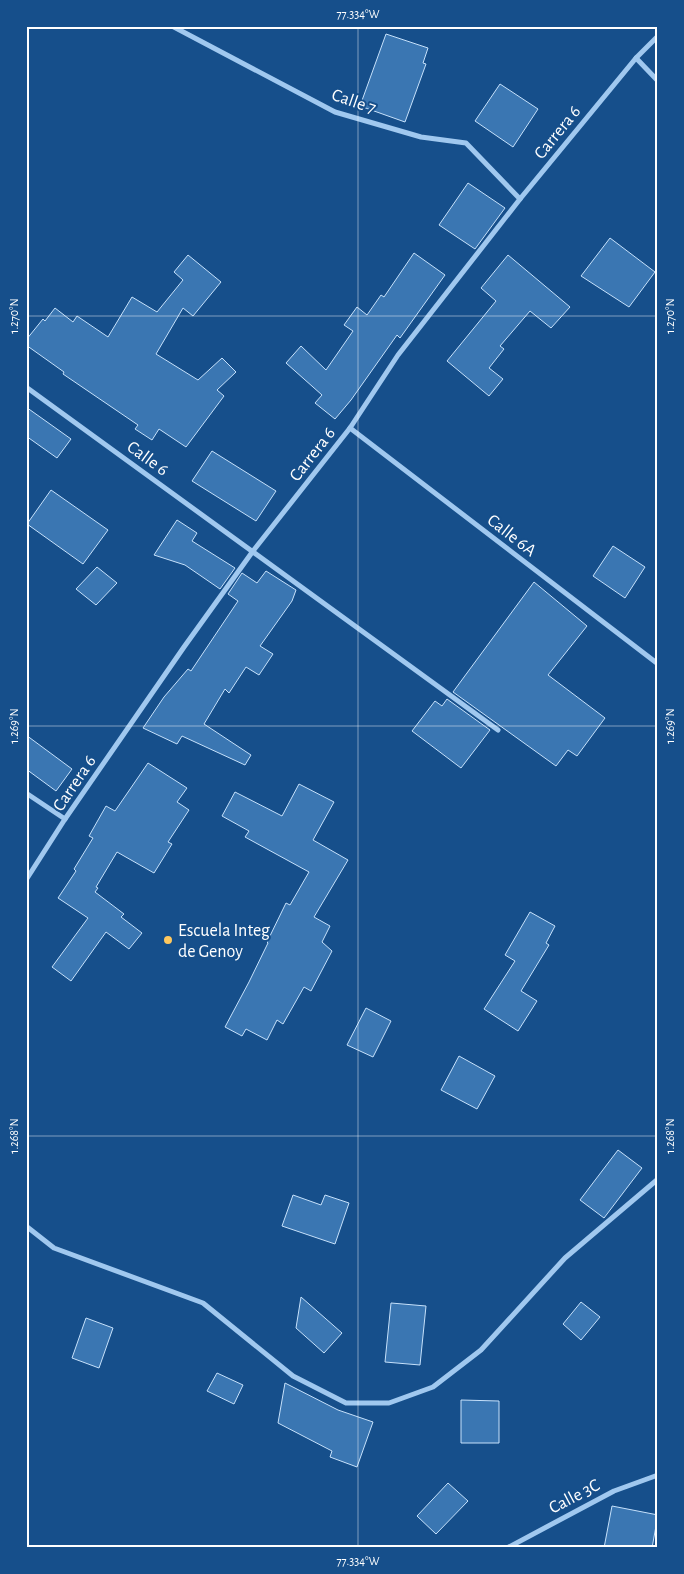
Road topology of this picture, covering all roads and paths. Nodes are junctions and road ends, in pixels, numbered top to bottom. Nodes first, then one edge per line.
1 (172, 26) edge
2 (658, 36) edge
3 (636, 58) junction
4 (658, 81) edge
5 (520, 199) junction
6 (26, 387) edge
7 (350, 428) junction
8 (253, 551) junction
9 (658, 664) edge
10 (498, 730) dead end
11 (26, 793) edge
12 (65, 819) junction
13 (26, 880) edge
14 (658, 1179) edge
15 (26, 1226) edge
16 (658, 1476) edge
17 (507, 1548) edge

1 - 5 street, Calle 7
2 - 3 street, Carrera 6
3 - 4 street
3 - 5 street, Carrera 6
5 - 7 street, Carrera 6
6 - 8 street, Calle 6
7 - 8 street, Carrera 6
7 - 9 street, Calle 6A
8 - 10 street, Calle 6
8 - 12 street, Carrera 6
11 - 12 street
12 - 13 street, Carrera 6
14 - 15 street
16 - 17 street, Calle 3C

